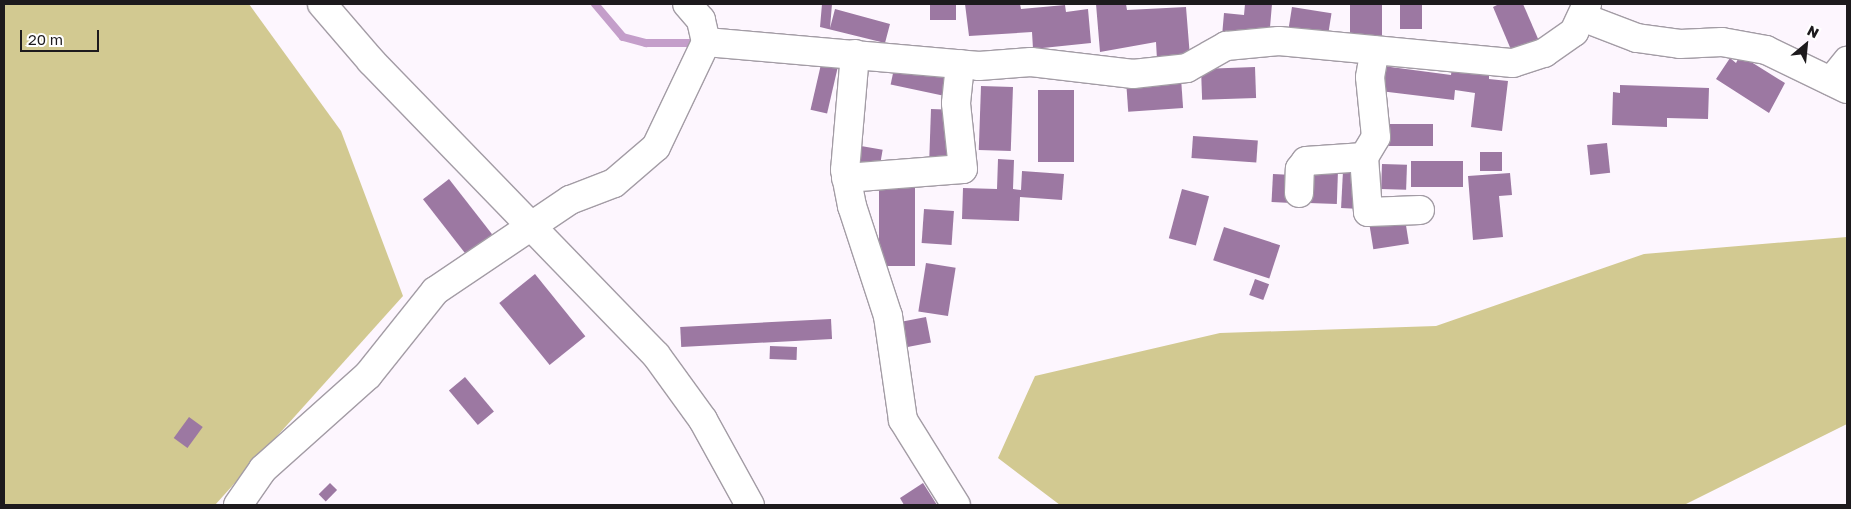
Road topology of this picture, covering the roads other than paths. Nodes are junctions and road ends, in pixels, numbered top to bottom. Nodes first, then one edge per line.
1 (322, 4) edge
2 (687, 4) edge
3 (1584, 11) edge
4 (706, 42) junction
5 (1375, 50) junction
6 (856, 54) junction
7 (960, 64) junction
8 (1842, 77) edge
9 (1364, 157) junction
10 (846, 178) junction
11 (1299, 193) dead end
12 (1420, 210) dead end
13 (533, 224) junction
14 (238, 505) edge
15 (750, 505) edge
16 (956, 505) edge

1 - 13 street
2 - 4 street
3 - 5 street
3 - 8 street
4 - 6 street
4 - 13 street
5 - 7 street
5 - 9 street
6 - 7 street
6 - 10 street
7 - 10 street
9 - 11 street
9 - 12 street
10 - 16 street
13 - 14 street
13 - 15 street

